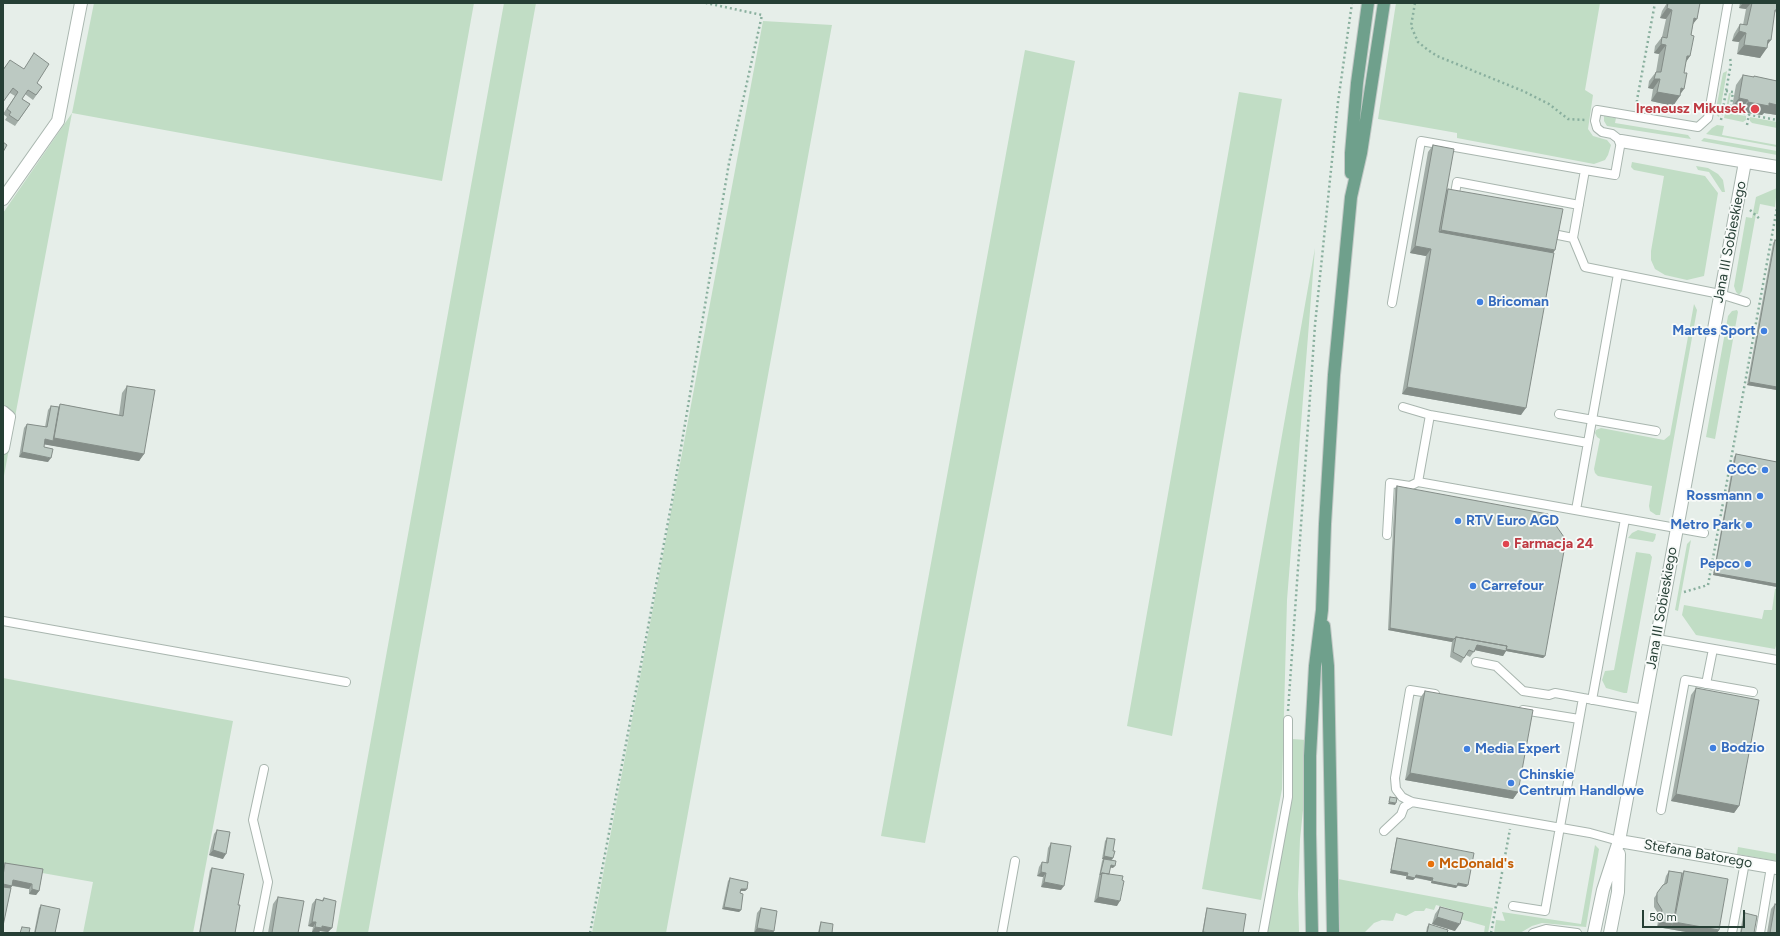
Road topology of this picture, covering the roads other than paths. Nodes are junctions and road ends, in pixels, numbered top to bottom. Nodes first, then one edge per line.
1 (81, 3) edge
2 (1368, 3) edge
3 (1384, 3) edge
4 (1728, 3) edge
5 (1621, 141) junction
6 (1745, 162) junction
7 (1777, 167) edge
8 (1585, 170) junction
9 (1351, 197) junction
10 (3, 199) edge
11 (1454, 200) edge
12 (1579, 205) junction
13 (1553, 234) edge
14 (1573, 238) junction
15 (1618, 274) junction
16 (1720, 294) junction
17 (1746, 302) dead end
18 (1392, 303) dead end
19 (1403, 407) dead end
20 (3, 412) edge
21 (1559, 414) dead end
22 (1430, 415) junction
23 (1592, 420) junction
24 (1656, 431) dead end
25 (1588, 443) junction
26 (3, 448) edge
27 (1418, 482) junction
28 (1576, 510) junction
29 (1625, 519) junction
30 (1677, 528) junction
31 (1704, 533) dead end
32 (1387, 535) dead end
33 (1322, 610) junction
34 (3, 621) edge
35 (1656, 638) junction
36 (1713, 649) junction
37 (1777, 660) edge
38 (1476, 662) dead end
39 (346, 682) dead end
40 (1706, 684) junction
41 (1754, 692) dead end
42 (1441, 695) edge
43 (1583, 698) junction
44 (1592, 700) junction
45 (1518, 709) edge
46 (1644, 709) junction
47 (1288, 720) road end
48 (1579, 720) junction
49 (264, 769) dead end
50 (1412, 802) junction
51 (1661, 810) dead end
52 (1560, 828) junction
53 (1384, 831) dead end
54 (1619, 841) junction
55 (1015, 861) dead end
56 (1745, 862) junction
57 (1774, 867) edge
58 (1513, 906) dead end
59 (1735, 931) edge
60 (258, 933) edge
61 (1002, 933) edge
62 (1262, 933) edge
63 (1312, 933) edge
64 (1333, 933) edge
65 (1533, 933) edge
66 (1577, 933) edge
67 (1594, 933) edge
68 (1610, 933) edge
69 (1757, 933) edge

1 - 10 street
2 - 9 main road
3 - 9 main road
4 - 5 lane
5 - 6 street, Jana III Sobieskiego
5 - 8 lane
6 - 7 street, Jana III Sobieskiego
6 - 16 street, Jana III Sobieskiego
8 - 12 lane
8 - 18 lane
9 - 33 main road
11 - 12 lane
12 - 14 lane
13 - 14 lane
14 - 15 lane
15 - 16 lane
15 - 23 lane
16 - 17 lane
16 - 30 street, Jana III Sobieskiego
19 - 22 lane
20 - 26 street
21 - 23 lane
22 - 25 lane
22 - 27 lane
23 - 24 lane
23 - 25 lane
25 - 28 lane
27 - 28 lane
27 - 32 lane
28 - 29 lane
29 - 30 lane
29 - 44 lane
30 - 31 lane
30 - 35 street, Jana III Sobieskiego
33 - 63 main road
33 - 64 main road
34 - 39 lane
35 - 36 lane
35 - 46 street, Jana III Sobieskiego
36 - 37 lane
36 - 40 lane
38 - 43 lane
40 - 41 lane
40 - 51 lane
42 - 50 lane
43 - 44 lane
43 - 48 lane
44 - 46 lane
45 - 48 lane
46 - 54 street, Jana III Sobieskiego
47 - 62 lane
48 - 52 lane
49 - 60 lane
50 - 52 lane
50 - 53 lane
52 - 54 lane
52 - 58 lane
54 - 56 street, Stefana Batorego
54 - 67 street, Jana III Sobieskiego
54 - 68 street, Jana III Sobieskiego
55 - 61 lane
56 - 57 street, Stefana Batorego
56 - 59 lane
57 - 69 lane
65 - 66 lane

